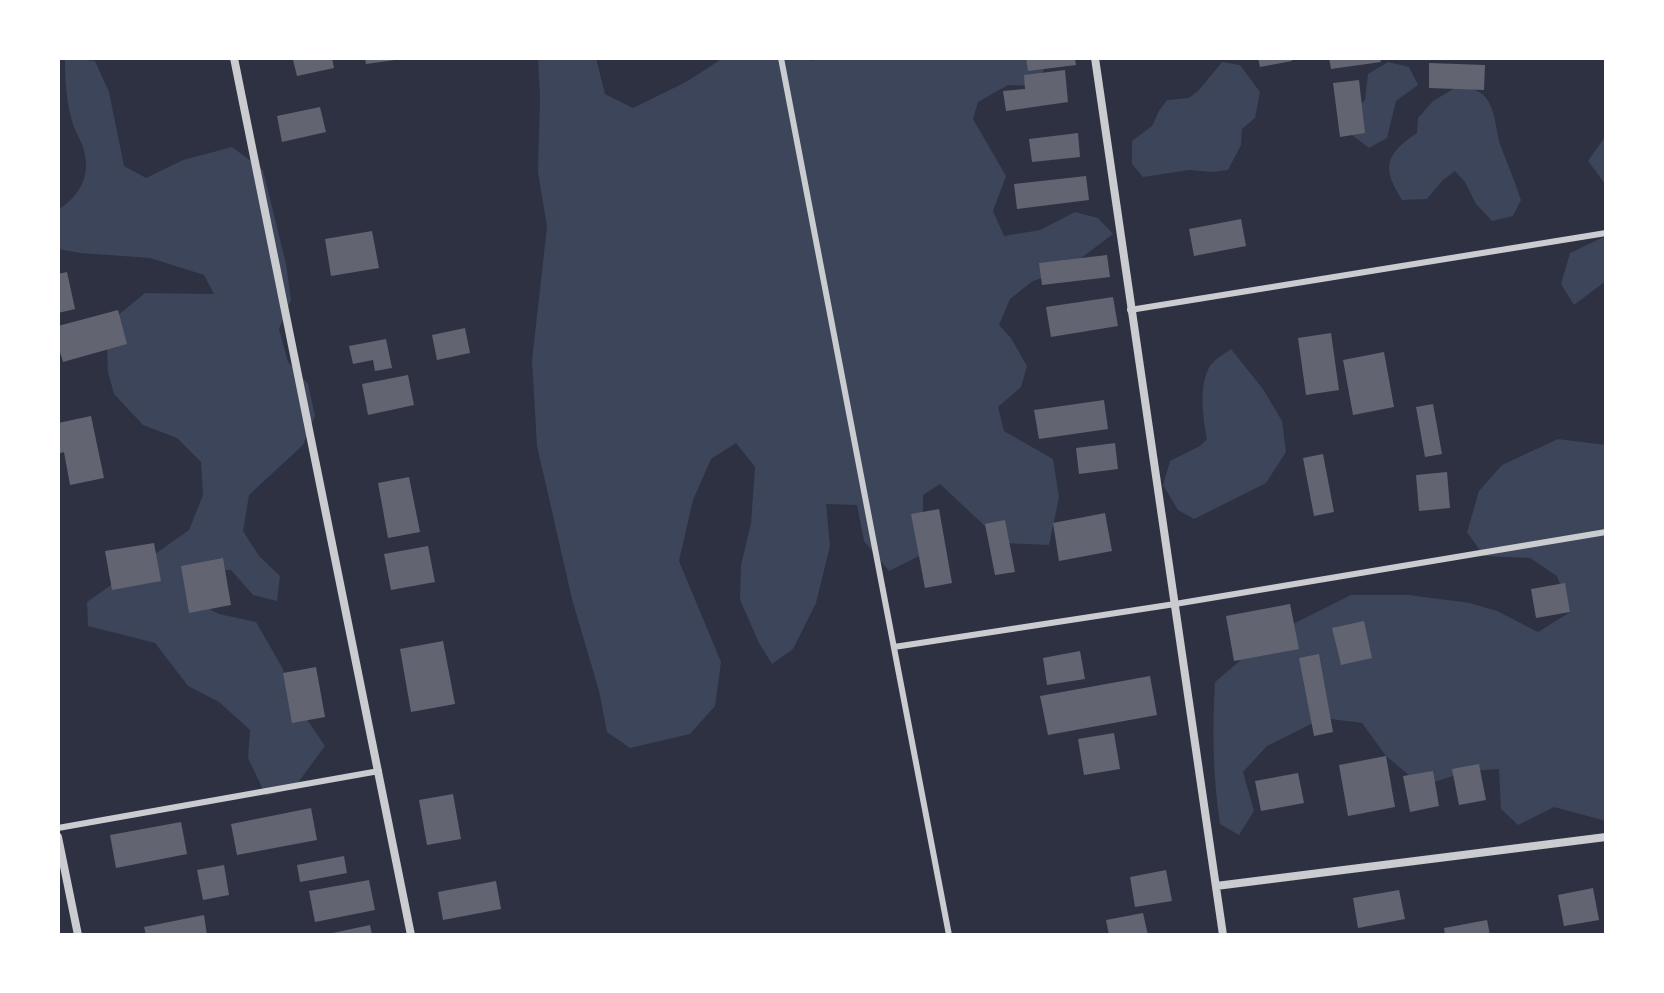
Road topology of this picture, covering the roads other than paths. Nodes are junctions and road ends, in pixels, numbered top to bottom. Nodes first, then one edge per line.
1 (234, 58) edge
2 (781, 58) edge
3 (1095, 58) edge
4 (1606, 233) edge
5 (1130, 310) junction
6 (1606, 532) edge
7 (1175, 604) junction
8 (894, 647) junction
9 (379, 771) junction
10 (58, 828) edge
11 (58, 837) edge
12 (1606, 837) edge
13 (1216, 886) junction
14 (78, 935) edge
15 (411, 935) edge
16 (949, 935) edge
17 (1223, 935) edge

1 - 9 street
2 - 8 lane
3 - 5 street
4 - 5 lane
5 - 7 street
6 - 7 lane
7 - 8 lane
7 - 13 street
8 - 16 lane
9 - 10 lane
9 - 15 street
11 - 14 street
12 - 13 street
13 - 17 street

